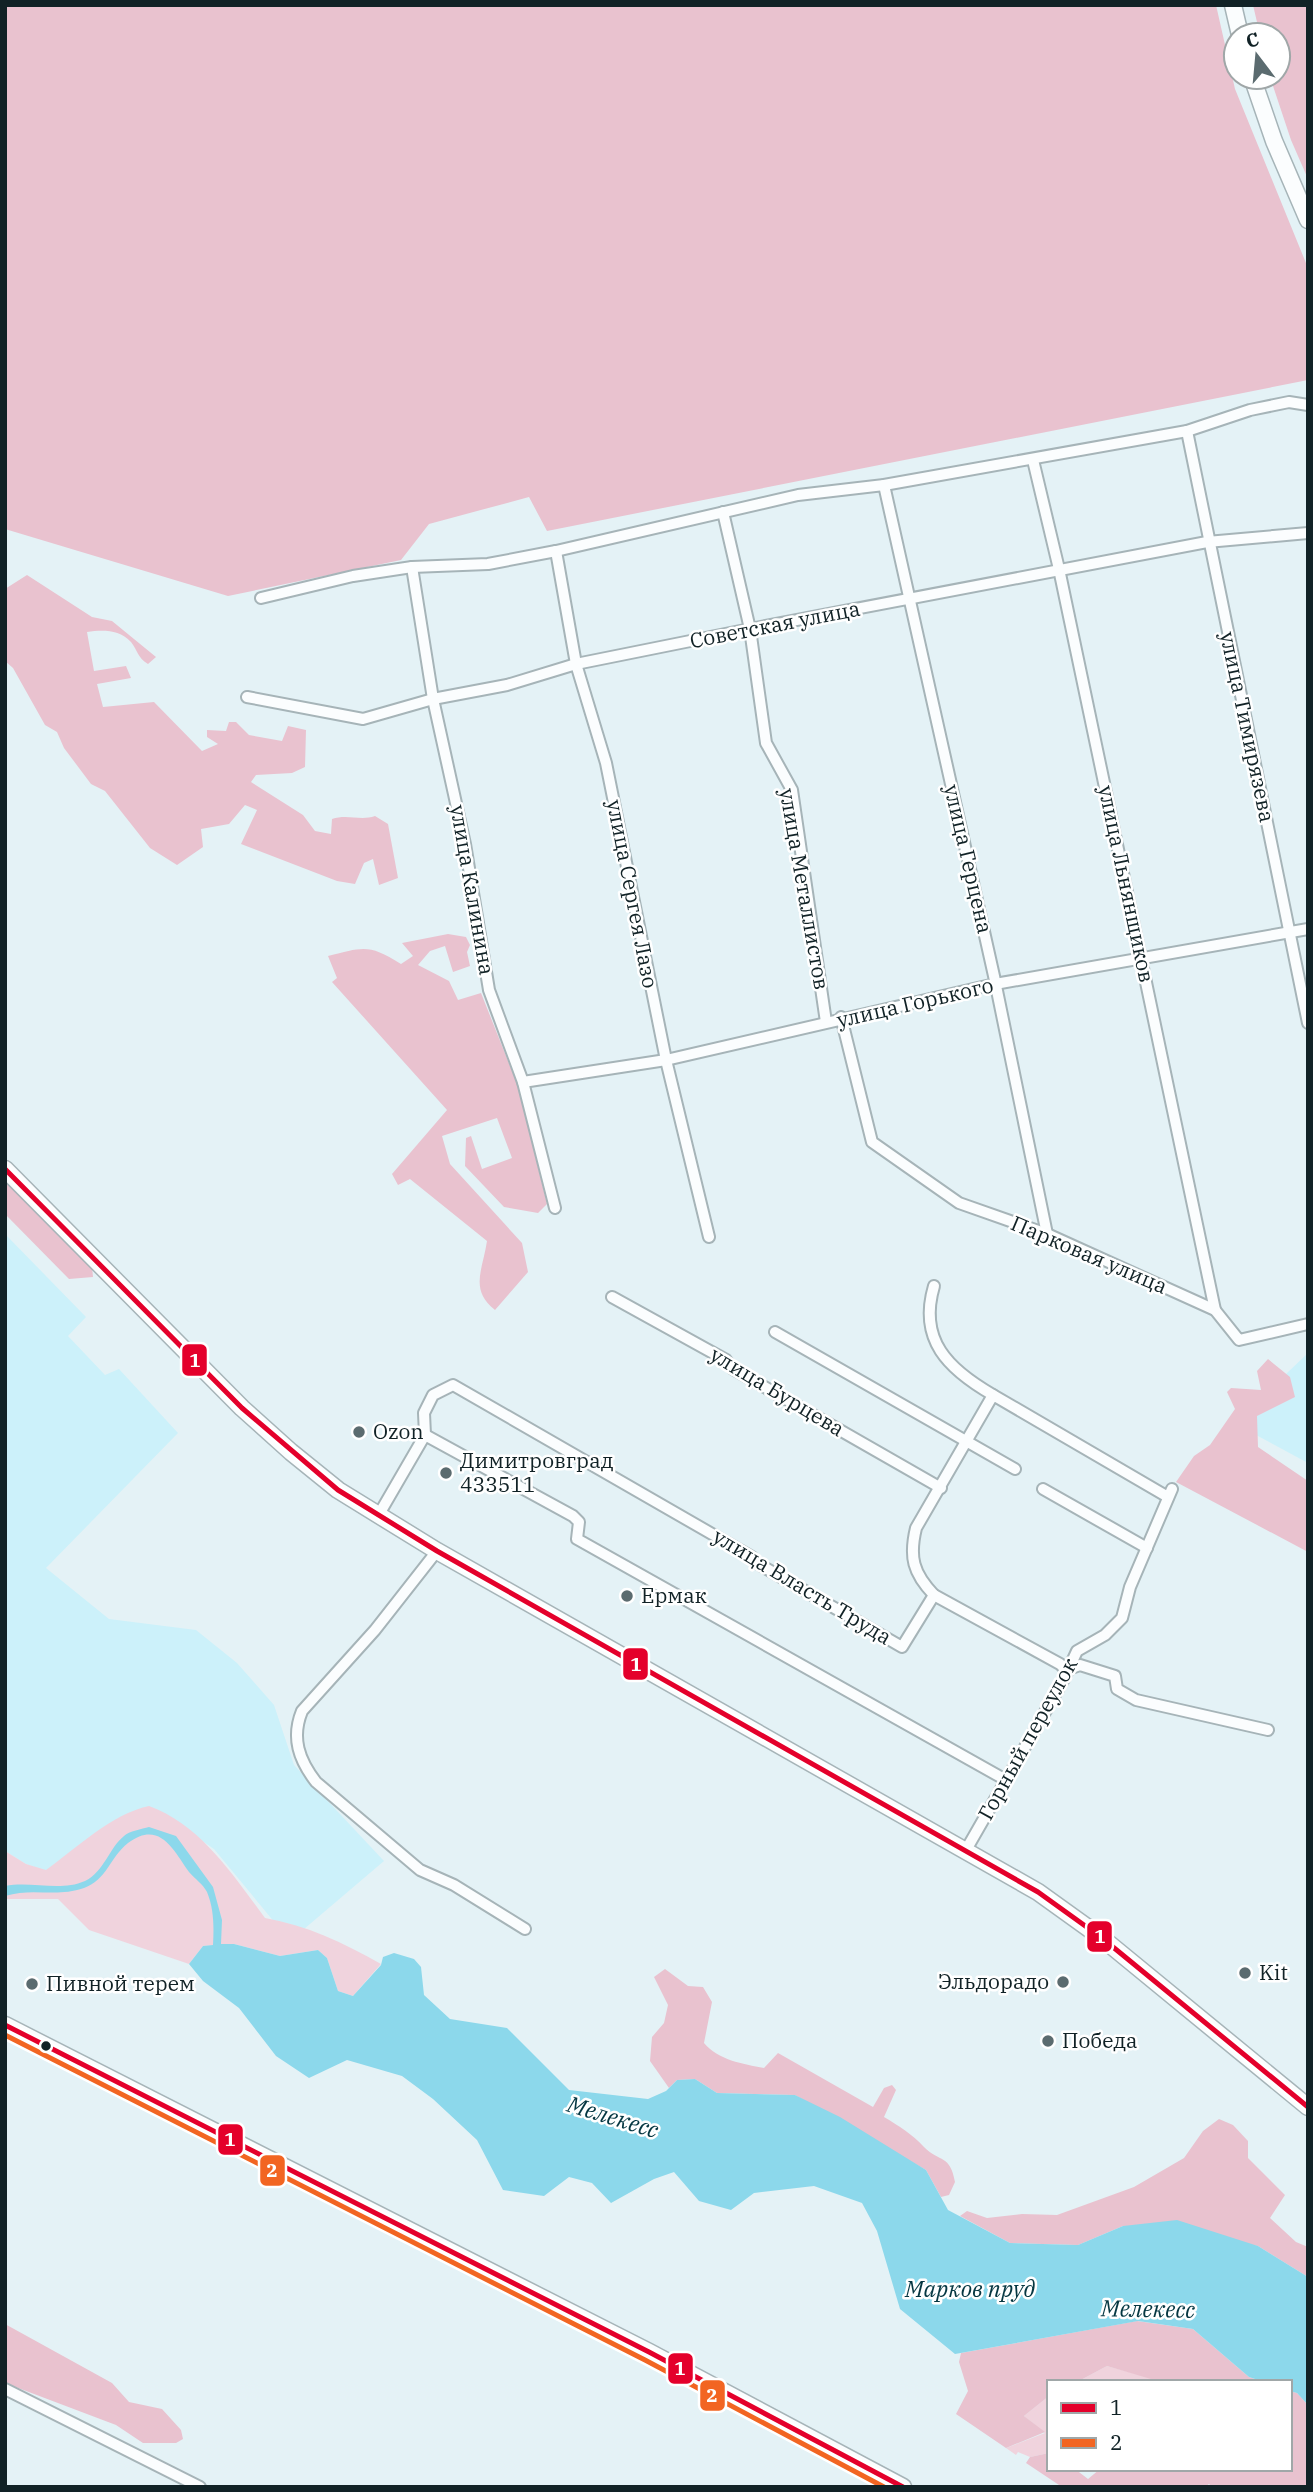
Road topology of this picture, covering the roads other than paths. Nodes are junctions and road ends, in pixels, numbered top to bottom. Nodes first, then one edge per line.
1 (1257, 91) edge
2 (1308, 220) edge
3 (1308, 405) edge
4 (1187, 431) junction
5 (1033, 460) junction
6 (884, 485) junction
7 (723, 512) junction
8 (1308, 533) edge
9 (1208, 542) junction
10 (556, 551) junction
11 (412, 567) junction
12 (1059, 569) junction
13 (261, 598) dead end
14 (910, 599) junction
15 (750, 629) junction
16 (576, 664) junction
17 (247, 698) dead end
18 (433, 699) junction
19 (1308, 929) edge
20 (1291, 932) junction
21 (1142, 960) junction
22 (995, 984) junction
23 (841, 1017) junction
24 (826, 1022) junction
25 (1308, 1023) edge
26 (666, 1059) junction
27 (523, 1082) junction
28 (5, 1169) edge
29 (555, 1208) dead end
30 (1047, 1234) junction
31 (709, 1237) dead end
32 (934, 1286) dead end
33 (612, 1297) dead end
34 (1215, 1310) junction
35 (1308, 1324) edge
36 (775, 1332) dead end
37 (993, 1395) junction
38 (425, 1435) junction
39 (967, 1440) junction
40 (1015, 1469) dead end
41 (940, 1488) junction
42 (1043, 1489) dead end
43 (378, 1516) junction
44 (1147, 1548) junction
45 (438, 1552) junction
46 (934, 1595) junction
47 (1066, 1670) junction
48 (1268, 1730) dead end
49 (1006, 1780) junction
50 (966, 1850) junction
51 (525, 1929) dead end
52 (5, 2025) edge
53 (1308, 2107) edge
54 (5, 2389) edge
55 (878, 2479) edge
56 (200, 2487) edge
57 (903, 2487) edge

1 - 2 main road
3 - 4 street
4 - 5 street
4 - 9 street, улица Тимирязева
5 - 6 street
5 - 12 street, улица Льнянщиков
6 - 7 street
6 - 14 street, улица Герцена
7 - 10 street
7 - 15 street, улица Металлистов
8 - 9 street, Советская улица
9 - 12 street, Советская улица
9 - 20 street, улица Тимирязева
10 - 11 street
10 - 16 street, улица Сергея Лазо
11 - 13 street
11 - 18 street, улица Калинина
12 - 14 street, Советская улица
12 - 21 street, улица Льнянщиков
14 - 15 street, Советская улица
14 - 22 street, улица Герцена
15 - 16 street, Советская улица
15 - 24 street, улица Металлистов
16 - 18 street, Советская улица
16 - 26 street, улица Сергея Лазо
17 - 18 street, Советская улица
18 - 27 street, улица Калинина
19 - 20 street, улица Горького
20 - 21 street, улица Горького
20 - 25 street, улица Тимирязева
21 - 22 street, улица Горького
21 - 34 street, улица Льнянщиков
22 - 23 street, улица Горького
22 - 30 street, улица Герцена
23 - 24 street, улица Горького
23 - 30 street, Парковая улица
24 - 26 street, улица Горького
26 - 27 street, улица Горького
26 - 31 street, улица Сергея Лазо
27 - 29 street, улица Калинина
28 - 43 main road
30 - 34 street, Парковая улица
32 - 37 street
33 - 41 street, улица Бурцева
34 - 35 street, Парковая улица
36 - 39 street
37 - 39 street
37 - 44 street, Горный переулок
38 - 43 street
38 - 46 street, улица Власть Труда
38 - 49 street
39 - 40 street
39 - 41 street
41 - 46 street
42 - 44 street
43 - 45 main road
44 - 47 street, Горный переулок
45 - 50 main road
45 - 51 street
46 - 47 street
47 - 48 street
47 - 49 street, Горный переулок
49 - 50 street, Горный переулок
50 - 53 main road
52 - 55 main road
54 - 56 street
55 - 57 main road

